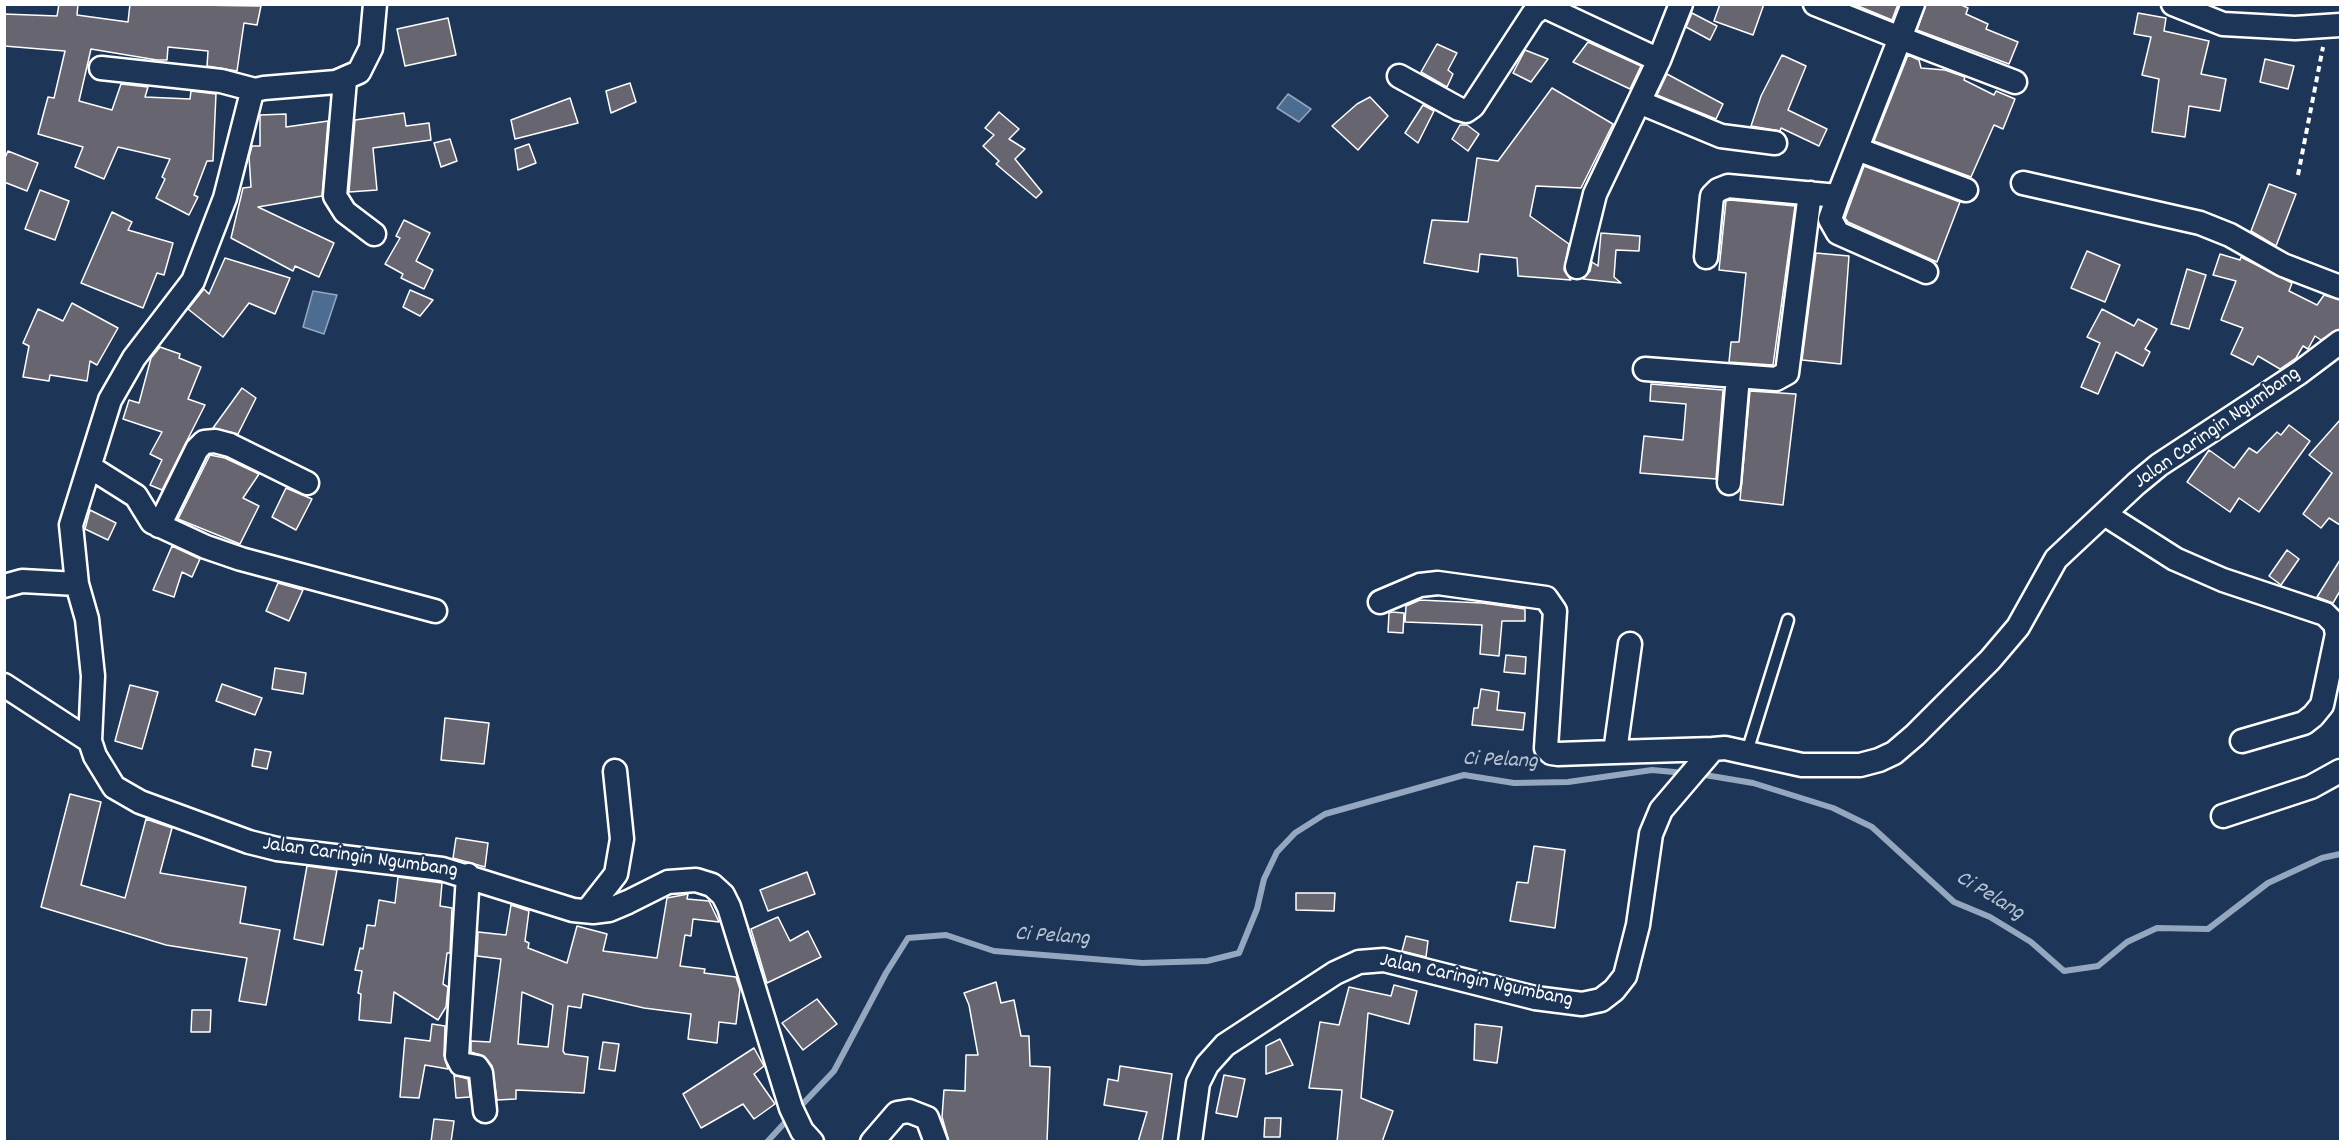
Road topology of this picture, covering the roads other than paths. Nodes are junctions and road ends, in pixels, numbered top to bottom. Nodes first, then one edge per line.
1 (375, 4) edge
2 (1681, 4) edge
3 (1815, 4) edge
4 (1912, 4) edge
5 (2173, 4) edge
6 (2334, 25) edge
7 (1900, 38) junction
8 (1659, 60) junction
9 (101, 68) dead end
10 (1399, 76) dead end
11 (345, 80) junction
12 (2015, 82) dead end
13 (255, 90) junction
14 (1639, 102) junction
15 (1775, 143) dead end
16 (1857, 149) junction
17 (2023, 183) dead end
18 (1966, 190) dead end
19 (1810, 193) junction
20 (1838, 196) junction
21 (374, 234) dead end
22 (1706, 257) dead end
23 (1577, 267) dead end
24 (1926, 272) dead end
25 (2340, 287) edge
26 (2340, 342) edge
27 (1645, 369) dead end
28 (1738, 376) junction
29 (90, 467) junction
30 (307, 483) dead end
31 (1729, 483) dead end
32 (2106, 515) junction
33 (159, 526) junction
34 (77, 584) junction
35 (4, 586) edge
36 (1380, 602) dead end
37 (435, 611) dead end
38 (1788, 620) dead end
39 (1630, 644) dead end
40 (4, 685) edge
41 (90, 741) junction
42 (2242, 741) dead end
43 (1615, 752) junction
44 (1747, 752) junction
45 (1706, 756) junction
46 (615, 771) dead end
47 (2340, 771) edge
48 (2223, 816) dead end
49 (468, 875) junction
50 (587, 911) junction
51 (485, 1111) dead end
52 (801, 1125) edge
53 (872, 1142) edge
54 (936, 1142) edge
55 (1190, 1142) edge

1 - 11 street
2 - 8 street
3 - 7 street
4 - 7 street
5 - 6 street
7 - 12 street
7 - 16 street
8 - 10 street
8 - 14 street
9 - 13 street
11 - 13 street
11 - 21 street
13 - 29 street, Jalan Caringin Ngumbang
14 - 15 street
14 - 23 street
16 - 18 street
16 - 20 street
17 - 25 street
19 - 20 street
19 - 22 street
19 - 28 street
20 - 24 street
26 - 32 street, Jalan Caringin Ngumbang
27 - 28 street
28 - 31 street
29 - 33 street
29 - 34 street, Jalan Caringin Ngumbang
30 - 33 street
32 - 42 street
32 - 44 street, Jalan Caringin Ngumbang
33 - 37 street
34 - 35 street
34 - 41 street, Jalan Caringin Ngumbang
36 - 43 street
38 - 44 lane
39 - 43 street
40 - 41 street
41 - 49 street, Jalan Caringin Ngumbang
43 - 45 street
44 - 45 street, Jalan Caringin Ngumbang
45 - 55 street, Jalan Caringin Ngumbang
46 - 50 street
47 - 48 street
49 - 50 street, Jalan Caringin Ngumbang
49 - 51 street
50 - 52 street, Jalan Caringin Ngumbang
53 - 54 street

